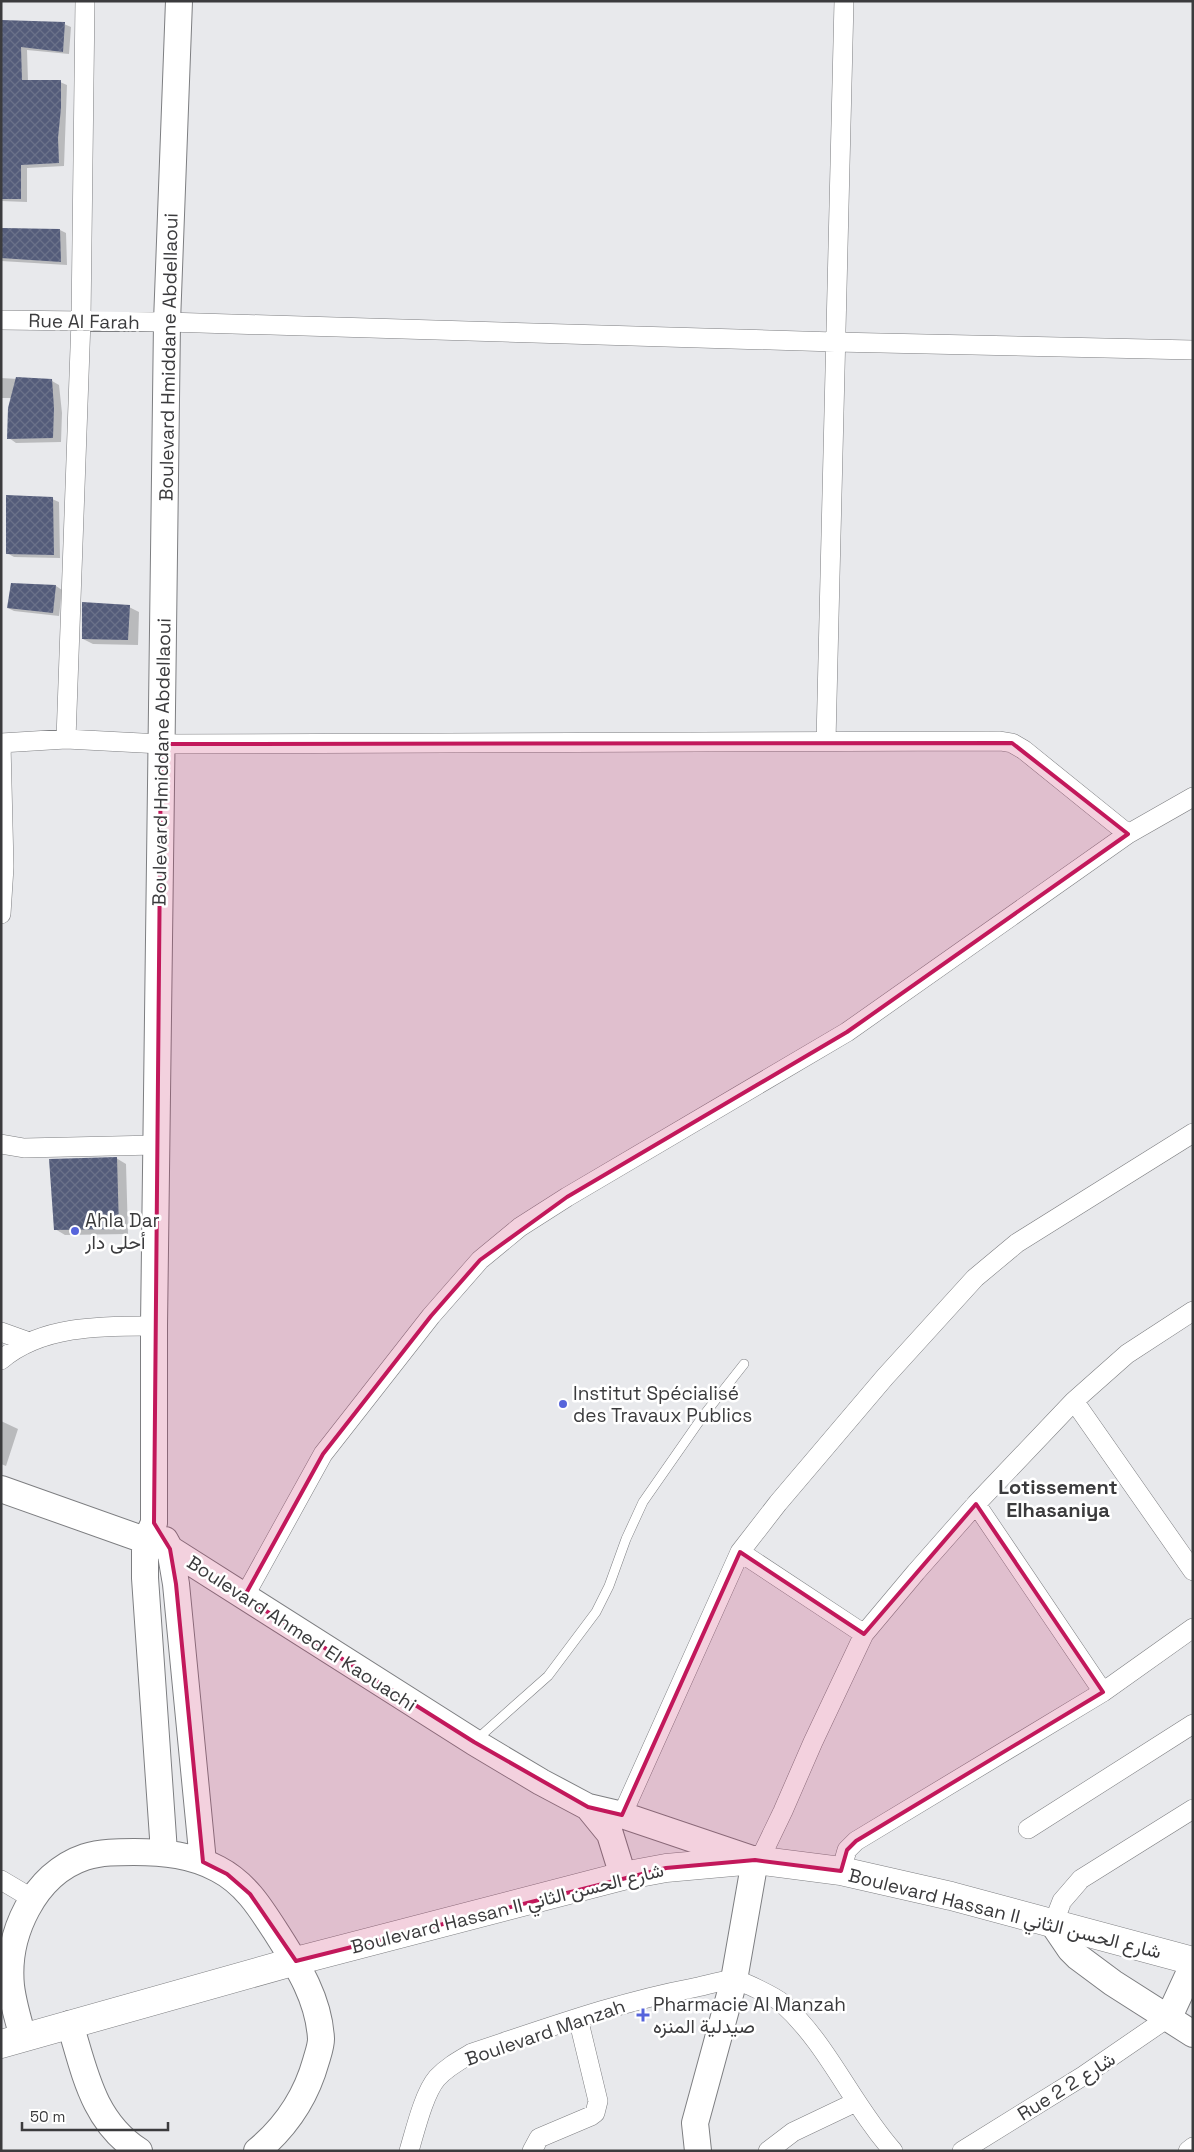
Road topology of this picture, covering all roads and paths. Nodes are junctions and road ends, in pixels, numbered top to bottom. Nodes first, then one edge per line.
1 (85, 1) edge
2 (178, 1) edge
3 (844, 1) edge
4 (1, 320) edge
5 (80, 320) junction
6 (167, 322) junction
7 (836, 342) junction
8 (1193, 350) edge
9 (66, 738) junction
10 (826, 741) junction
11 (1, 743) edge
12 (161, 744) junction
13 (1193, 797) edge
14 (1128, 834) junction
15 (3, 867) edge
16 (1, 914) edge
17 (1193, 1133) edge
18 (1, 1144) edge
19 (156, 1145) junction
20 (1192, 1313) edge
21 (154, 1326) junction
22 (1, 1332) edge
23 (28, 1342) junction
24 (1, 1360) edge
25 (744, 1364) dead end
26 (1074, 1401) junction
27 (1, 1489) edge
28 (976, 1504) junction
29 (150, 1532) junction
30 (170, 1549) junction
31 (740, 1552) junction
32 (1193, 1571) edge
33 (244, 1597) junction
34 (1193, 1628) edge
35 (864, 1634) junction
36 (1103, 1692) junction
37 (1193, 1724) edge
38 (474, 1742) junction
39 (588, 1807) junction
40 (1193, 1809) edge
41 (622, 1815) junction
42 (1028, 1829) dead end
43 (164, 1852) junction
44 (757, 1861) junction
45 (203, 1862) junction
46 (841, 1871) junction
47 (623, 1876) junction
48 (1, 1880) edge
49 (33, 1899) junction
50 (1053, 1924) junction
51 (1193, 1960) edge
52 (296, 1961) junction
53 (1193, 1965) edge
54 (734, 1980) junction
55 (1169, 2017) junction
56 (578, 2018) junction
57 (70, 2024) junction
58 (1193, 2034) edge
59 (12, 2040) edge
60 (856, 2102) junction
61 (1193, 2147) edge
62 (139, 2151) edge
63 (257, 2151) edge
64 (409, 2151) edge
65 (532, 2151) edge
66 (698, 2151) edge
67 (768, 2151) edge
68 (893, 2151) edge
69 (962, 2151) edge
70 (1188, 2151) edge

1 - 5 street
2 - 6 street, Boulevard Hmiddane Abdellaoui
3 - 7 street
4 - 5 street, Rue Al Farah
5 - 6 street, Rue Al Farah
5 - 9 street
6 - 7 street, Rue Al Farah
6 - 12 street, Boulevard Hmiddane Abdellaoui
7 - 8 street, Rue Al Farah
7 - 10 street
9 - 11 street
9 - 12 street
10 - 12 street
10 - 14 street
11 - 15 street
12 - 19 street, Boulevard Hmiddane Abdellaoui
13 - 14 street
14 - 33 street
15 - 16 street
17 - 31 street
18 - 19 street
19 - 21 street, Boulevard Hmiddane Abdellaoui
20 - 26 street
21 - 23 street
21 - 29 street, Boulevard Hmiddane Abdellaoui
22 - 23 street
23 - 24 street
25 - 38 lane
26 - 28 street
26 - 32 street
27 - 29 street
28 - 35 street
28 - 36 street
29 - 30 street
29 - 43 street, Boulevard Hmiddane Abdellaoui
30 - 33 street, Boulevard Ahmed El Kaouachi
30 - 45 street
31 - 35 street
31 - 41 street
33 - 38 street, Boulevard Ahmed El Kaouachi
34 - 36 street
35 - 44 street
36 - 46 street
37 - 42 street
38 - 39 street, Boulevard Ahmed El Kaouachi
39 - 41 street, Boulevard Ahmed El Kaouachi
39 - 47 street, Boulevard Ahmed El Kaouachi
40 - 50 street
41 - 44 street, Boulevard Ahmed El Kaouachi
43 - 45 street
43 - 49 street
44 - 46 main road, Boulevard Hassan II شارع الحسن الثاني
44 - 47 main road, Boulevard Hassan II شارع الحسن الثاني
44 - 54 street
45 - 52 street
46 - 50 main road, Boulevard Hassan II شارع الحسن الثاني
47 - 52 main road, Boulevard Hassan II شارع الحسن الثاني
48 - 49 street
49 - 59 street
50 - 51 main road, Boulevard Hassan II شارع الحسن الثاني
50 - 55 street
52 - 57 main road, Boulevard Hassan II شارع الحسن الثاني
52 - 63 street
53 - 55 street
54 - 56 street, Boulevard Manzah
54 - 60 street
54 - 66 street
55 - 58 street
55 - 69 street, Rue 2 شارع 2
56 - 64 street, Boulevard Manzah
56 - 65 street
57 - 59 main road, Boulevard Hassan II شارع الحسن الثاني
57 - 62 street
60 - 67 street
60 - 68 street
61 - 70 street

